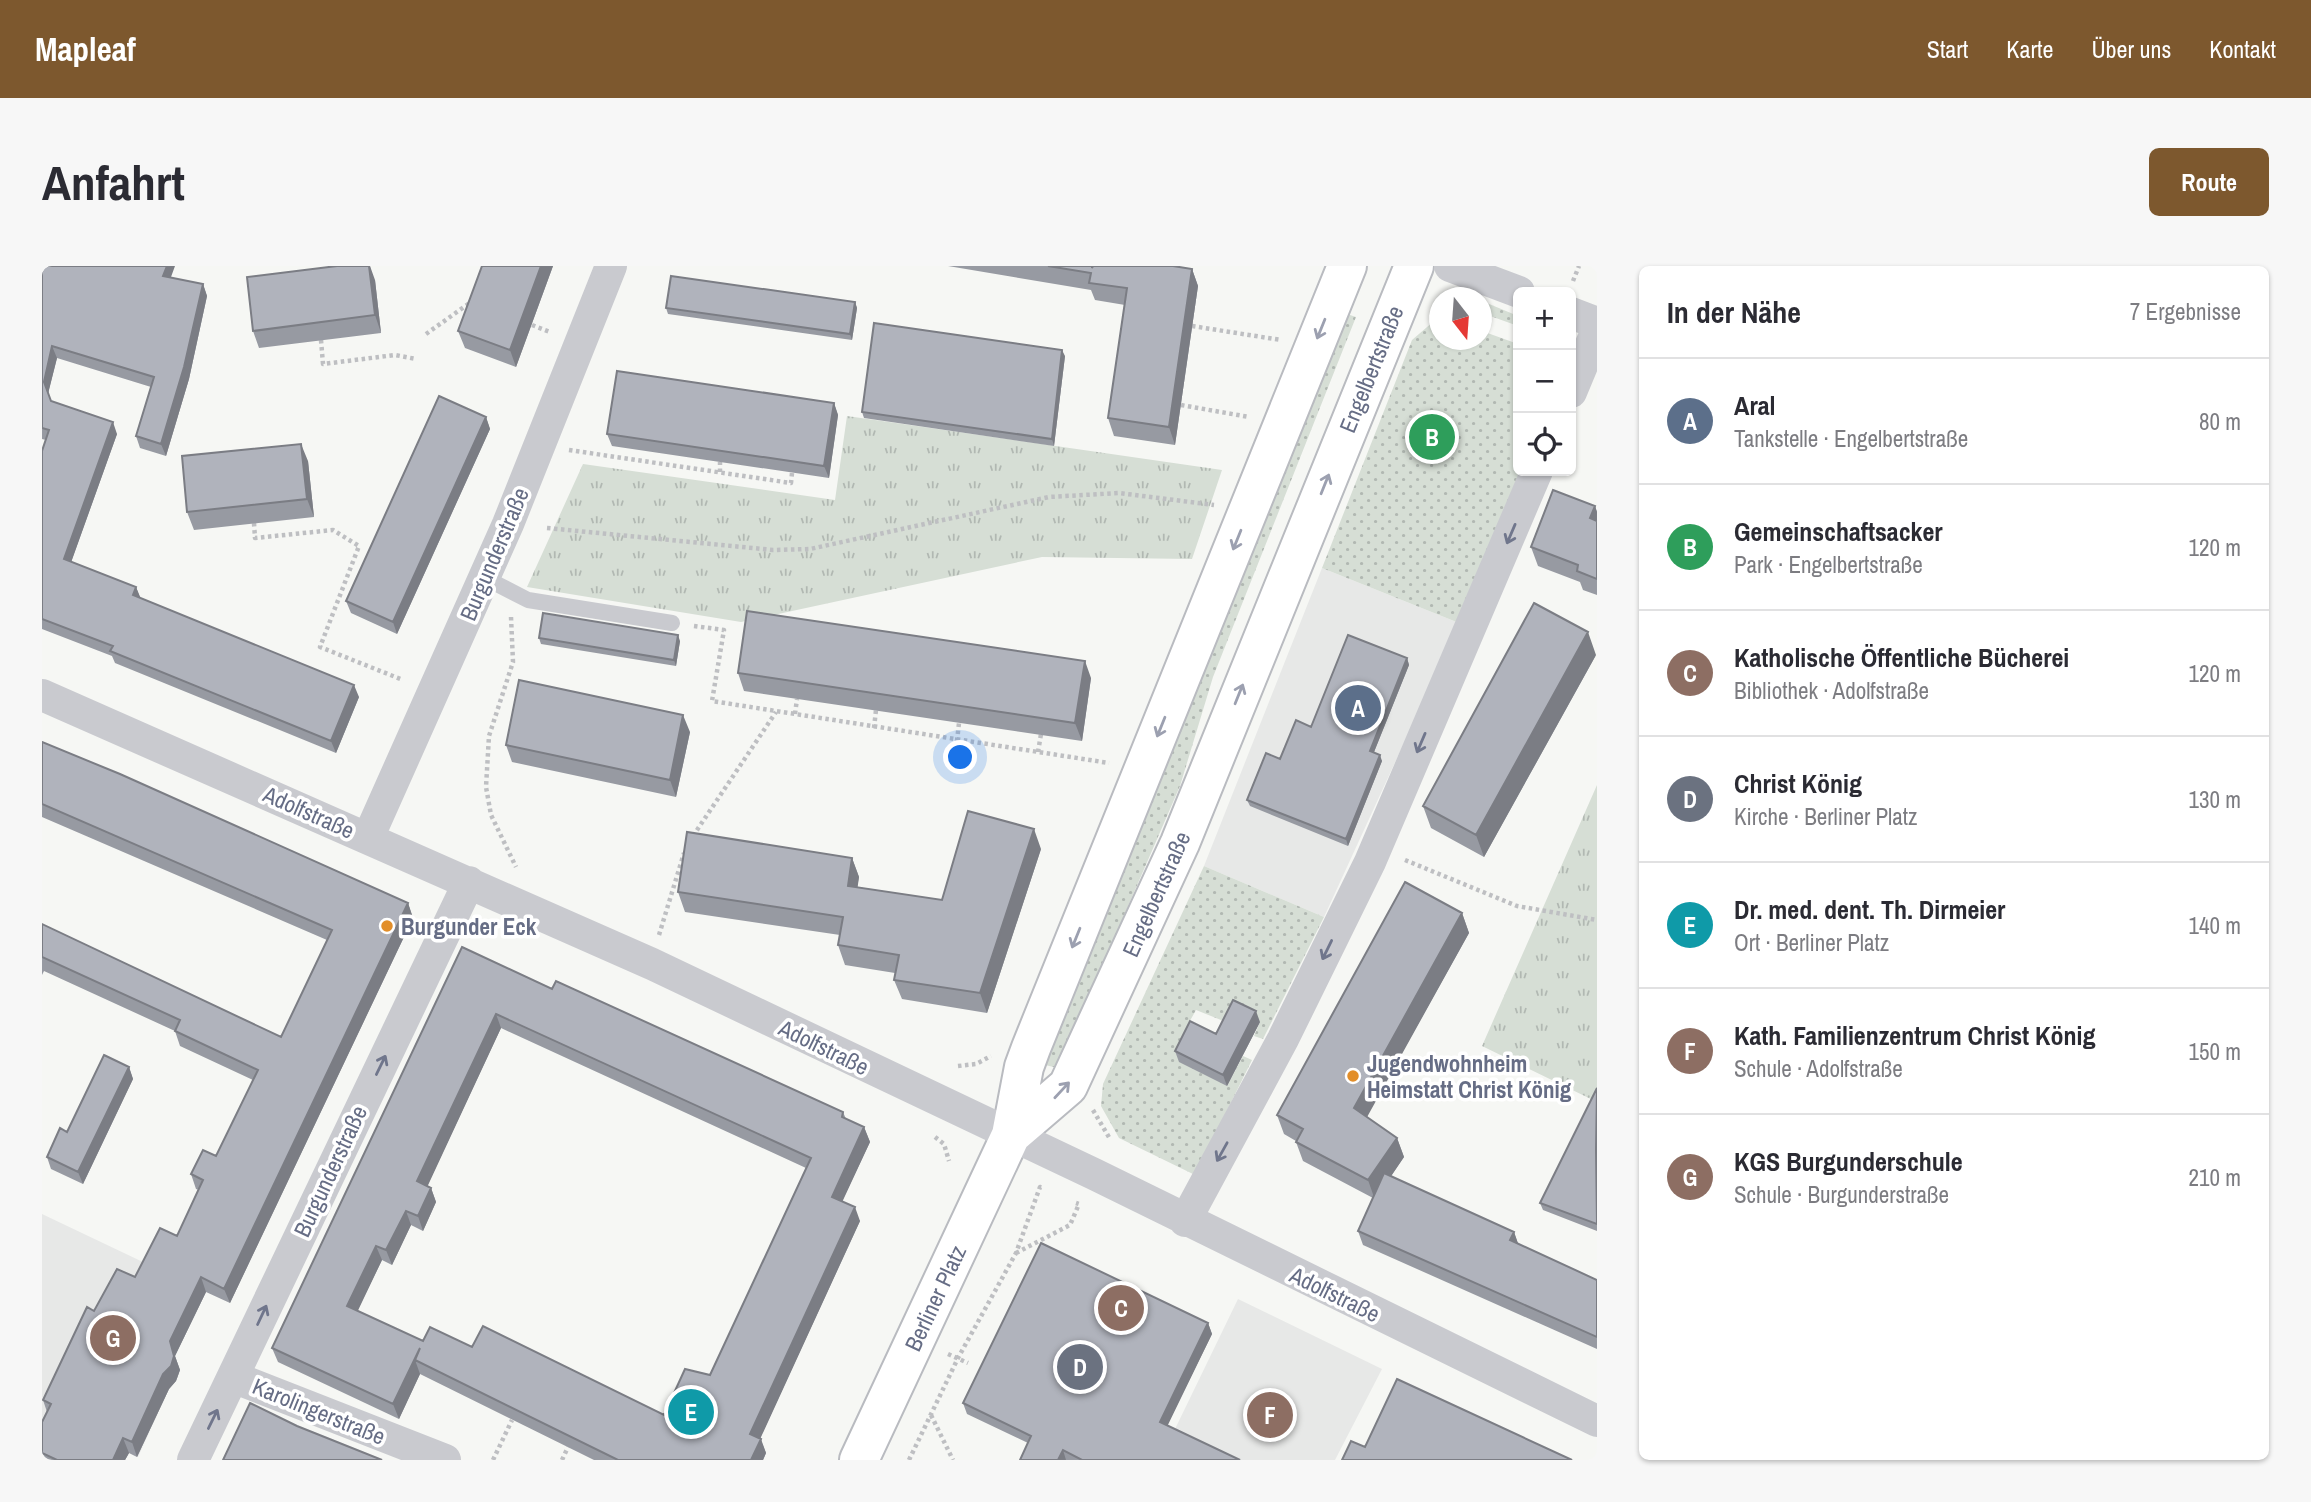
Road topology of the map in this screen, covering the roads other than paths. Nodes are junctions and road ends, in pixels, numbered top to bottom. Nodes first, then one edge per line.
1 (611, 266) edge
2 (1347, 266) edge
3 (1414, 266) edge
4 (1450, 266) edge
5 (1513, 290) edge
6 (1576, 315) edge
7 (1597, 323) edge
8 (1597, 330) edge
9 (1576, 380) edge
10 (1535, 476) edge
11 (496, 585) junction
12 (672, 623) road end
13 (42, 695) edge
14 (368, 838) junction
15 (469, 882) junction
16 (1011, 1135) junction
17 (1185, 1221) junction
18 (233, 1377) junction
19 (1597, 1421) edge
20 (193, 1460) edge
21 (445, 1460) edge
22 (859, 1460) edge

1 - 11 street, Burgunderstraße
2 -> 16 main road
16 -> 3 main road, Engelbertstraße
4 - 5 street
6 - 7 street
8 - 9 street
10 -> 17 street
11 - 12 lane
11 - 14 street, Burgunderstraße
13 - 14 street, Adolfstraße
14 - 15 street, Adolfstraße
15 - 16 street, Adolfstraße
18 -> 15 street, Burgunderstraße
16 - 17 street, Adolfstraße
16 - 22 main road, Berliner Platz
17 - 19 street, Adolfstraße
20 -> 18 street, Burgunderstraße
18 - 21 street, Karolingerstraße

